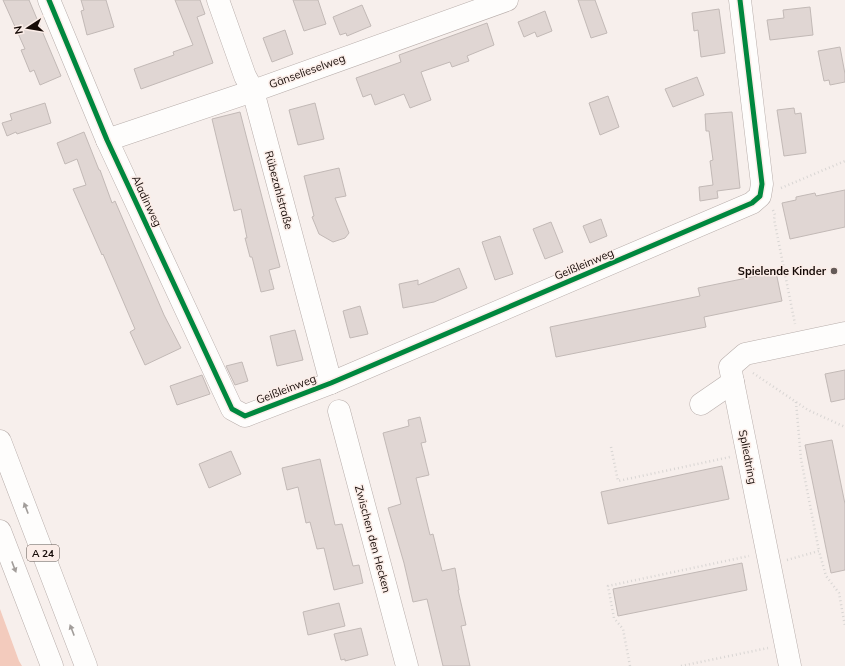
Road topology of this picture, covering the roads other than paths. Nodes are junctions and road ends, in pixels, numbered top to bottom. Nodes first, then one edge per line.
1 (49, 0) edge
2 (218, 0) edge
3 (507, 0) edge
4 (740, 0) edge
5 (253, 90) junction
6 (107, 140) junction
7 (845, 332) edge
8 (735, 372) junction
9 (330, 383) junction
10 (701, 404) dead end
11 (232, 409) joint
12 (339, 411) dead end
13 (0, 441) edge
14 (0, 531) edge
15 (404, 665) edge
16 (52, 666) edge
17 (86, 666) edge
18 (790, 666) edge

1 - 6 main road, Aladinweg
2 - 5 main road, Rübezahlstraße
3 - 5 main road, Gänselieselweg
4 - 9 main road, Geißleinweg
5 - 6 main road, Gänselieselweg
5 - 9 main road, Rübezahlstraße
6 - 11 main road, Aladinweg
7 - 8 main road
8 - 10 main road
8 - 18 main road, Spliedtring
9 - 11 main road, Geißleinweg
12 - 15 main road, Zwischen den Hecken
17 -> 13 main road, A 24
14 -> 16 main road, A 24

